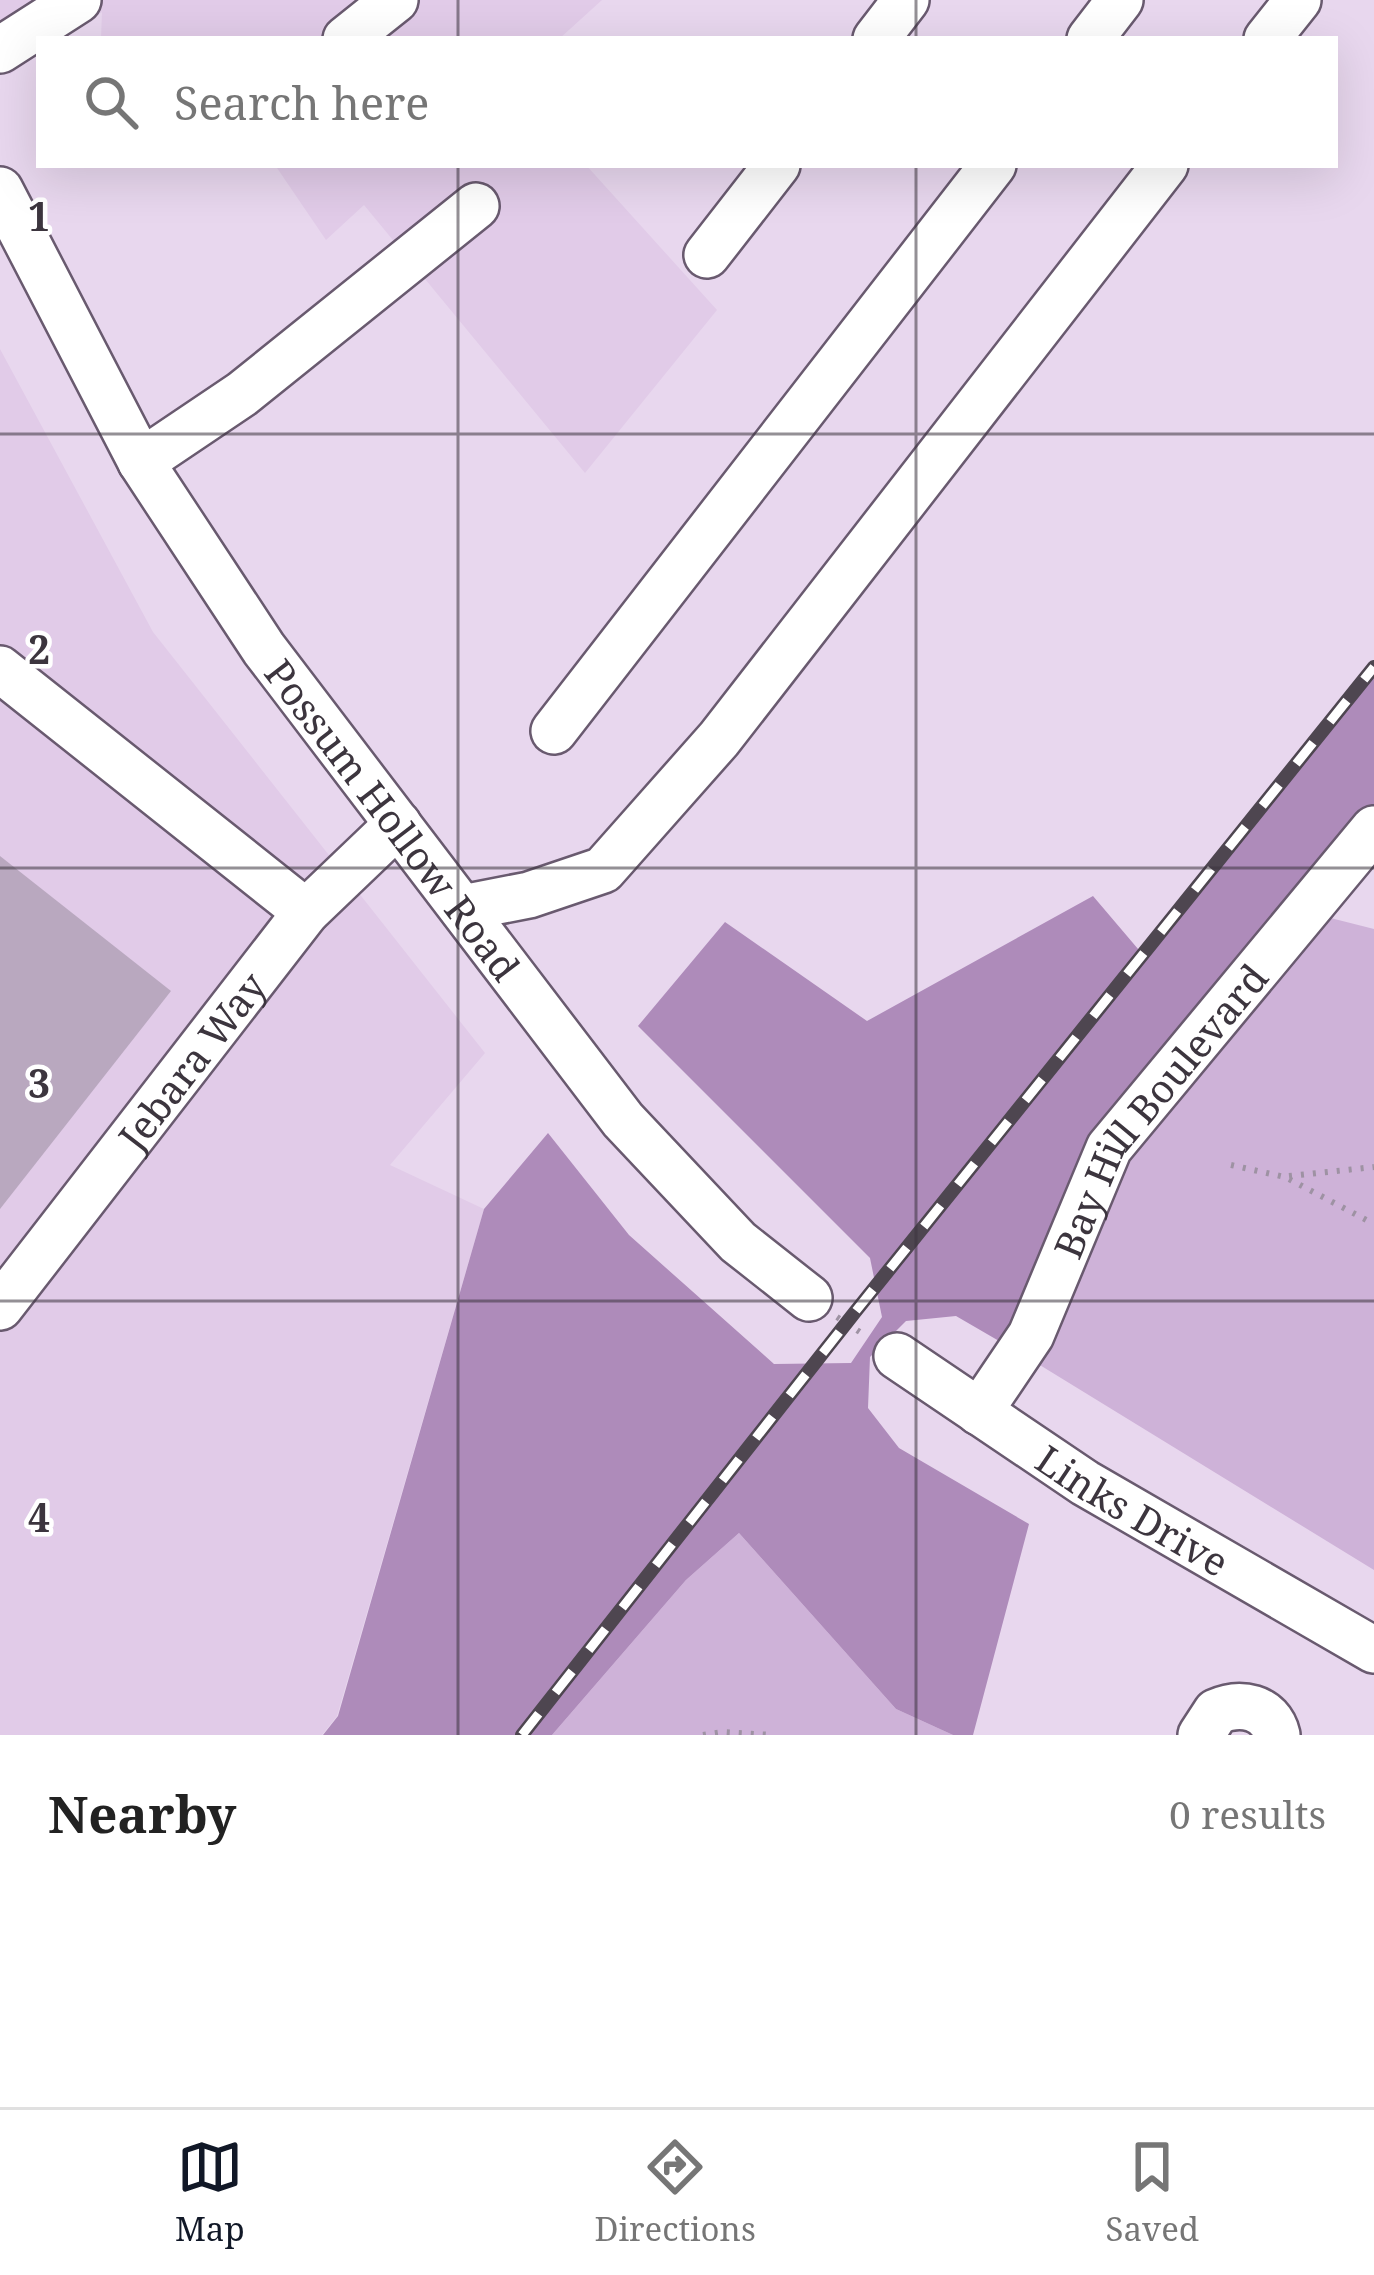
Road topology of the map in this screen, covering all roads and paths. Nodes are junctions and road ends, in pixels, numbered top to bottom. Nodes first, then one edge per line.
1 (78, 0) edge
2 (394, 0) edge
3 (906, 0) edge
4 (1120, 0) edge
5 (1298, 0) edge
6 (350, 36) edge
7 (877, 36) edge
8 (1092, 36) edge
9 (1269, 36) edge
10 (0, 50) edge
11 (775, 168) edge
12 (991, 168) edge
13 (1164, 168) edge
14 (0, 190) edge
15 (476, 206) dead end
16 (707, 255) dead end
17 (141, 462) junction
18 (0, 669) edge
19 (554, 731) dead end
20 (398, 824) junction
21 (1374, 829) edge
22 (462, 908) junction
23 (305, 912) junction
24 (1231, 1165) dead end
25 (1374, 1167) edge
26 (1286, 1177) junction
27 (1374, 1224) edge
28 (809, 1298) joint
29 (0, 1307) edge
30 (897, 1356) joint
31 (979, 1412) junction
32 (1374, 1650) edge
33 (703, 1735) edge
34 (772, 1735) edge
35 (1201, 1735) edge
36 (1277, 1735) edge

1 - 10 street
2 - 6 street
3 - 7 street
4 - 8 street
5 - 9 street
11 - 16 street
12 - 19 street
13 - 22 street
14 - 17 street, Possum Hollow Road
15 - 17 street
17 - 20 street, Possum Hollow Road
18 - 23 street
20 - 22 street, Possum Hollow Road
20 - 23 street, Jebara Way
21 - 31 street, Bay Hill Boulevard
22 - 28 street, Possum Hollow Road
23 - 29 street, Jebara Way
24 - 26 path
25 - 26 path
26 - 27 path
28 - 30 path
30 - 31 street, Links Drive
31 - 32 street, Links Drive
33 - 34 path
35 - 36 street

